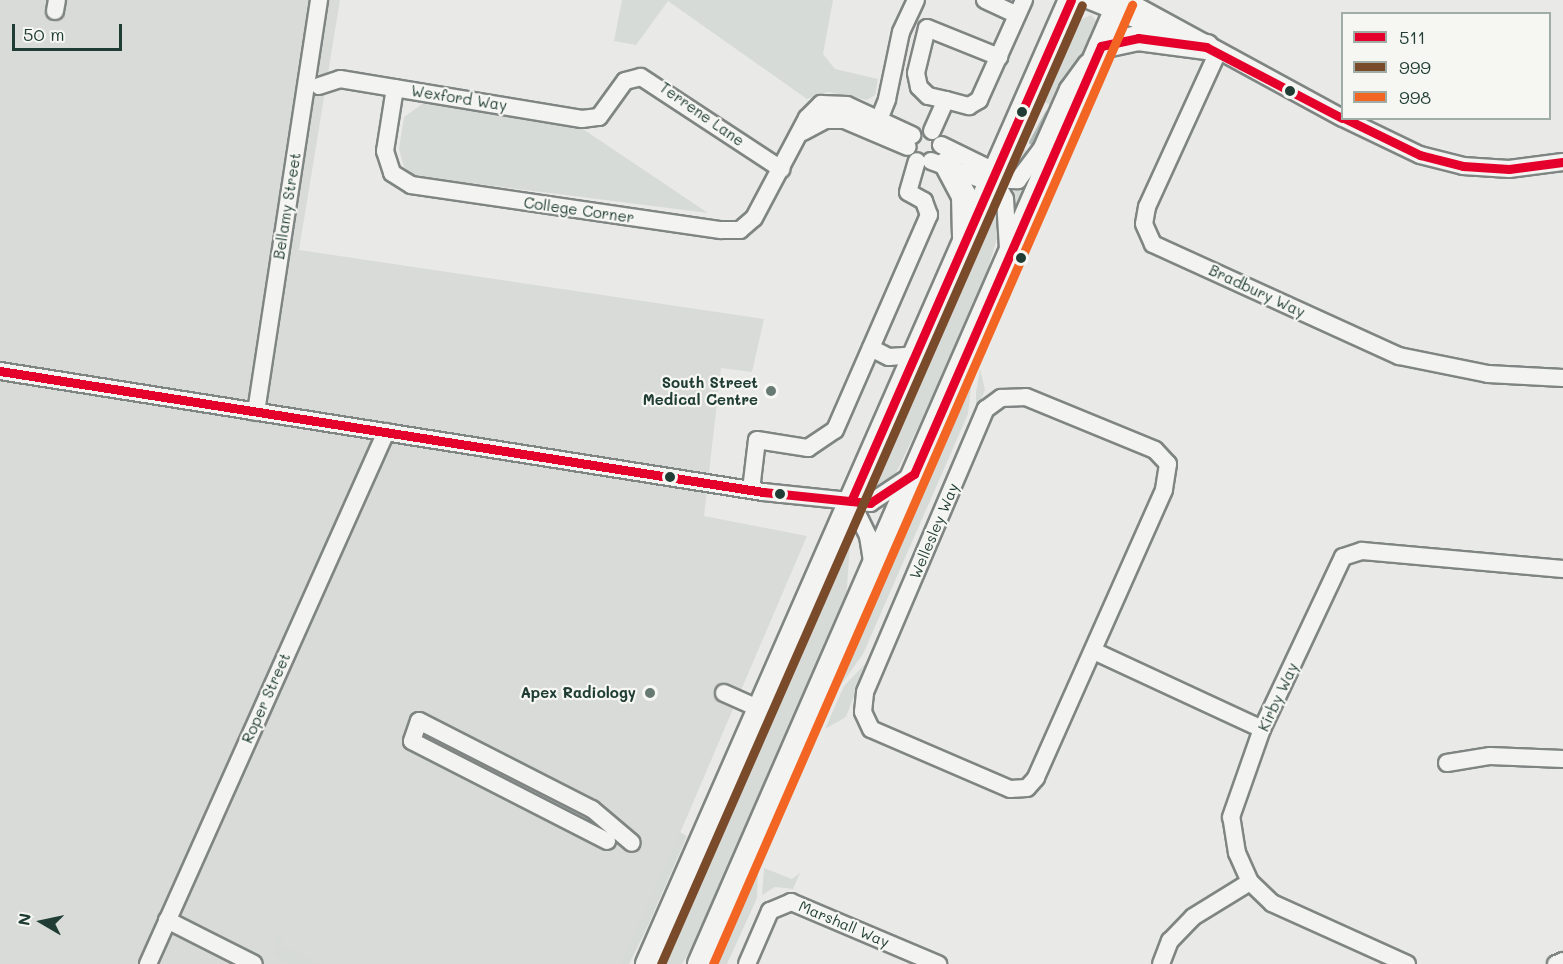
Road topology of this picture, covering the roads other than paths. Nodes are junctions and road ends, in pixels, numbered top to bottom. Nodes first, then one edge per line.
1 (319, 0) edge
2 (916, 0) edge
3 (985, 0) edge
4 (1071, 0) edge
5 (1088, 0) edge
6 (1121, 4) edge
7 (1021, 8) edge
8 (1101, 46) junction
9 (1211, 50) junction
10 (999, 57) junction
11 (319, 86) dead end
12 (394, 88) junction
13 (946, 100) junction
14 (599, 117) joint
15 (1341, 117) edge
16 (1347, 120) edge
17 (877, 125) junction
18 (927, 149) junction
19 (1563, 162) edge
20 (781, 169) junction
21 (993, 179) junction
22 (966, 245) junction
23 (995, 289) junction
24 (871, 348) junction
25 (916, 355) junction
26 (0, 371) edge
27 (1563, 378) edge
28 (256, 412) junction
29 (386, 432) junction
30 (914, 474) junction
31 (751, 490) junction
32 (851, 501) junction
33 (873, 566) junction
34 (1563, 569) edge
35 (1094, 651) junction
36 (724, 693) dead end
37 (758, 708) junction
38 (1262, 729) junction
39 (1563, 759) edge
40 (1448, 764) dead end
41 (607, 841) dead end
42 (632, 843) dead end
43 (1250, 882) junction
44 (167, 920) junction
45 (1563, 961) edge
46 (148, 964) edge
47 (254, 964) edge
48 (648, 964) edge
49 (700, 964) edge
50 (747, 964) edge
51 (938, 964) edge
52 (1161, 964) edge
53 (1407, 964) edge
54 (1556, 964) edge

1 - 28 street, Bellamy Street
2 - 17 street
3 - 7 street
4 - 21 highway
5 - 6 street
6 - 8 highway
6 - 9 street
7 - 10 street
8 - 9 highway
8 - 21 street, College Corner
8 - 23 highway
9 - 15 street
9 - 27 street, Bradbury Way
10 - 13 street
10 - 13 street
11 - 12 street, Wexford Way
12 - 14 street, Wexford Way
12 - 20 street, College Corner
13 - 18 street
14 - 20 street, Terrene Lane
16 - 19 street
17 - 18 street, College Corner
17 - 20 street, College Corner
18 - 21 street, College Corner
18 - 22 highway
18 - 24 street
21 - 22 highway
21 - 23 street
22 - 25 highway
23 - 30 highway
24 - 25 street
24 - 31 street
25 - 32 highway
26 - 28 street
28 - 29 street
29 - 31 street
29 - 44 street, Roper Street
30 - 32 street
30 - 33 highway
31 - 32 street
32 - 33 street
32 - 37 highway
33 - 49 highway
34 - 38 street, Kirby Way
35 - 35 street, Wellesley Way
35 - 38 street
36 - 37 street
37 - 48 highway
38 - 43 street, Kirby Way
39 - 40 street
41 - 42 street
43 - 52 street
43 - 53 street, Kirby Way
44 - 46 street, Roper Street
44 - 47 street
45 - 54 street
50 - 51 street, Marshall Way

